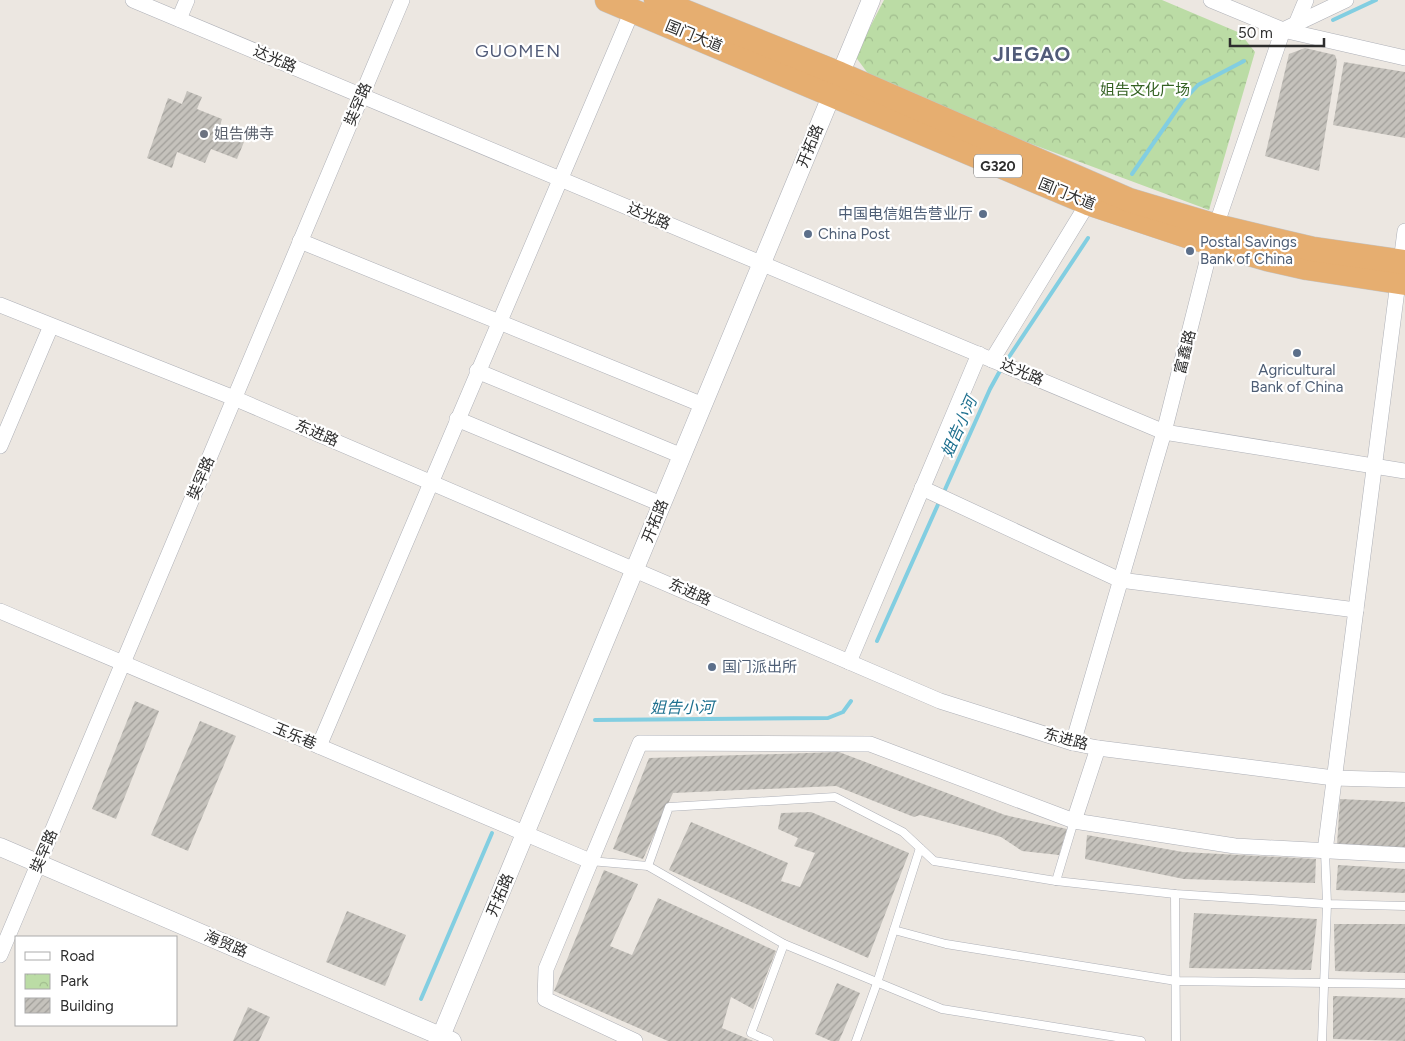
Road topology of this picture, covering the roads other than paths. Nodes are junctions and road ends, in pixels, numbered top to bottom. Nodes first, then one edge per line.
1 (133, 0) edge
2 (187, 0) edge
3 (402, 0) edge
4 (606, 0) edge
5 (656, 0) edge
6 (871, 0) edge
7 (1211, 0) edge
8 (1306, 0) edge
9 (1346, 0) edge
10 (632, 10) junction
11 (179, 19) junction
12 (1290, 27) junction
13 (1405, 58) edge
14 (836, 84) junction
15 (362, 95) junction
16 (559, 178) junction
17 (1088, 203) junction
18 (1405, 231) edge
19 (1214, 234) junction
20 (300, 240) junction
21 (761, 264) junction
22 (1402, 272) edge
23 (0, 305) edge
24 (498, 322) junction
25 (50, 326) junction
26 (989, 358) junction
27 (477, 371) junction
28 (234, 398) junction
29 (703, 405) junction
30 (457, 419) junction
31 (1164, 432) junction
32 (0, 446) edge
33 (682, 456) junction
34 (1375, 466) junction
35 (1405, 471) edge
36 (431, 481) junction
37 (928, 491) junction
38 (662, 504) junction
39 (635, 568) junction
40 (1120, 580) junction
41 (0, 610) edge
42 (1356, 610) junction
43 (849, 662) junction
44 (123, 663) junction
45 (1073, 743) junction
46 (319, 746) junction
47 (1098, 748) junction
48 (1334, 778) junction
49 (1405, 780) edge
50 (1074, 821) junction
51 (525, 833) junction
52 (0, 847) edge
53 (920, 848) junction
54 (1325, 851) junction
55 (1405, 855) edge
56 (590, 860) junction
57 (39, 864) junction
58 (648, 866) junction
59 (1056, 881) junction
60 (1175, 894) junction
61 (1327, 904) junction
62 (1405, 906) edge
63 (894, 930) junction
64 (784, 944) junction
65 (0, 955) edge
66 (1176, 980) junction
67 (1323, 983) junction
68 (877, 984) junction
69 (1405, 984) edge
70 (444, 1039) edge
71 (635, 1041) edge
72 (770, 1041) edge
73 (856, 1041) edge
74 (1141, 1041) edge
75 (1176, 1041) edge
76 (1322, 1041) edge

1 - 11 street, 达光路
2 - 11 street
3 - 15 street, 奘罕路
4 - 10 highway, 国门大道 / G320
5 - 14 highway, 国门大道 / G320
6 - 14 street, 开拓路
7 - 12 street
8 - 12 street, 富鑫路
9 - 12 street
10 - 14 highway, 国门大道 / G320
10 - 16 street
11 - 15 street, 达光路
12 - 13 street
12 - 19 street, 富鑫路
14 - 17 highway, 国门大道 / G320
14 - 19 highway, 国门大道 / G320
14 - 21 street, 开拓路
15 - 16 street, 达光路
15 - 20 street, 奘罕路
16 - 21 street, 达光路
16 - 24 street
17 - 19 highway, 国门大道 / G320
17 - 26 street
18 - 22 street
19 - 22 highway, 国门大道 / G320
19 - 31 street, 富鑫路
20 - 24 street
20 - 28 street, 奘罕路
21 - 26 street, 达光路
21 - 29 street, 开拓路
22 - 34 street
23 - 25 street, 东进路
24 - 27 street
24 - 29 street
25 - 28 street, 东进路
25 - 32 street
26 - 31 street, 达光路
26 - 37 street
27 - 30 street
27 - 33 street
28 - 36 street, 东进路
28 - 44 street, 奘罕路
29 - 33 street, 开拓路
30 - 36 street
30 - 38 street
31 - 34 street, 达光路
31 - 40 street, 富鑫路
33 - 38 street, 开拓路
34 - 35 street, 达光路
34 - 42 street
36 - 39 street, 东进路
36 - 46 street
37 - 40 street
37 - 43 street
38 - 39 street, 开拓路
39 - 43 street, 东进路
39 - 51 street, 开拓路
40 - 42 street
40 - 45 street, 富鑫路
41 - 44 street, 玉乐巷
42 - 48 street
43 - 45 street, 东进路
44 - 46 street, 玉乐巷
44 - 57 street, 奘罕路
45 - 47 street, 东进路
46 - 51 street, 玉乐巷
47 - 48 street, 东进路
47 - 50 street
48 - 49 street, 东进路
48 - 54 street
50 - 54 street
50 - 56 street
50 - 59 lane
51 - 56 street, 玉乐巷
51 - 70 street, 开拓路
52 - 57 street, 海贸路
53 - 58 lane
53 - 59 lane
53 - 63 lane
54 - 55 street
54 - 61 lane
56 - 58 lane
56 - 71 street
57 - 65 street, 奘罕路
57 - 70 street, 海贸路
58 - 64 lane
59 - 60 lane
60 - 61 lane
60 - 66 lane
61 - 62 lane
61 - 67 lane
63 - 66 lane
63 - 68 lane
64 - 68 lane
64 - 72 lane
66 - 67 lane
66 - 75 lane
67 - 69 lane
67 - 76 lane
68 - 73 lane
68 - 74 lane

